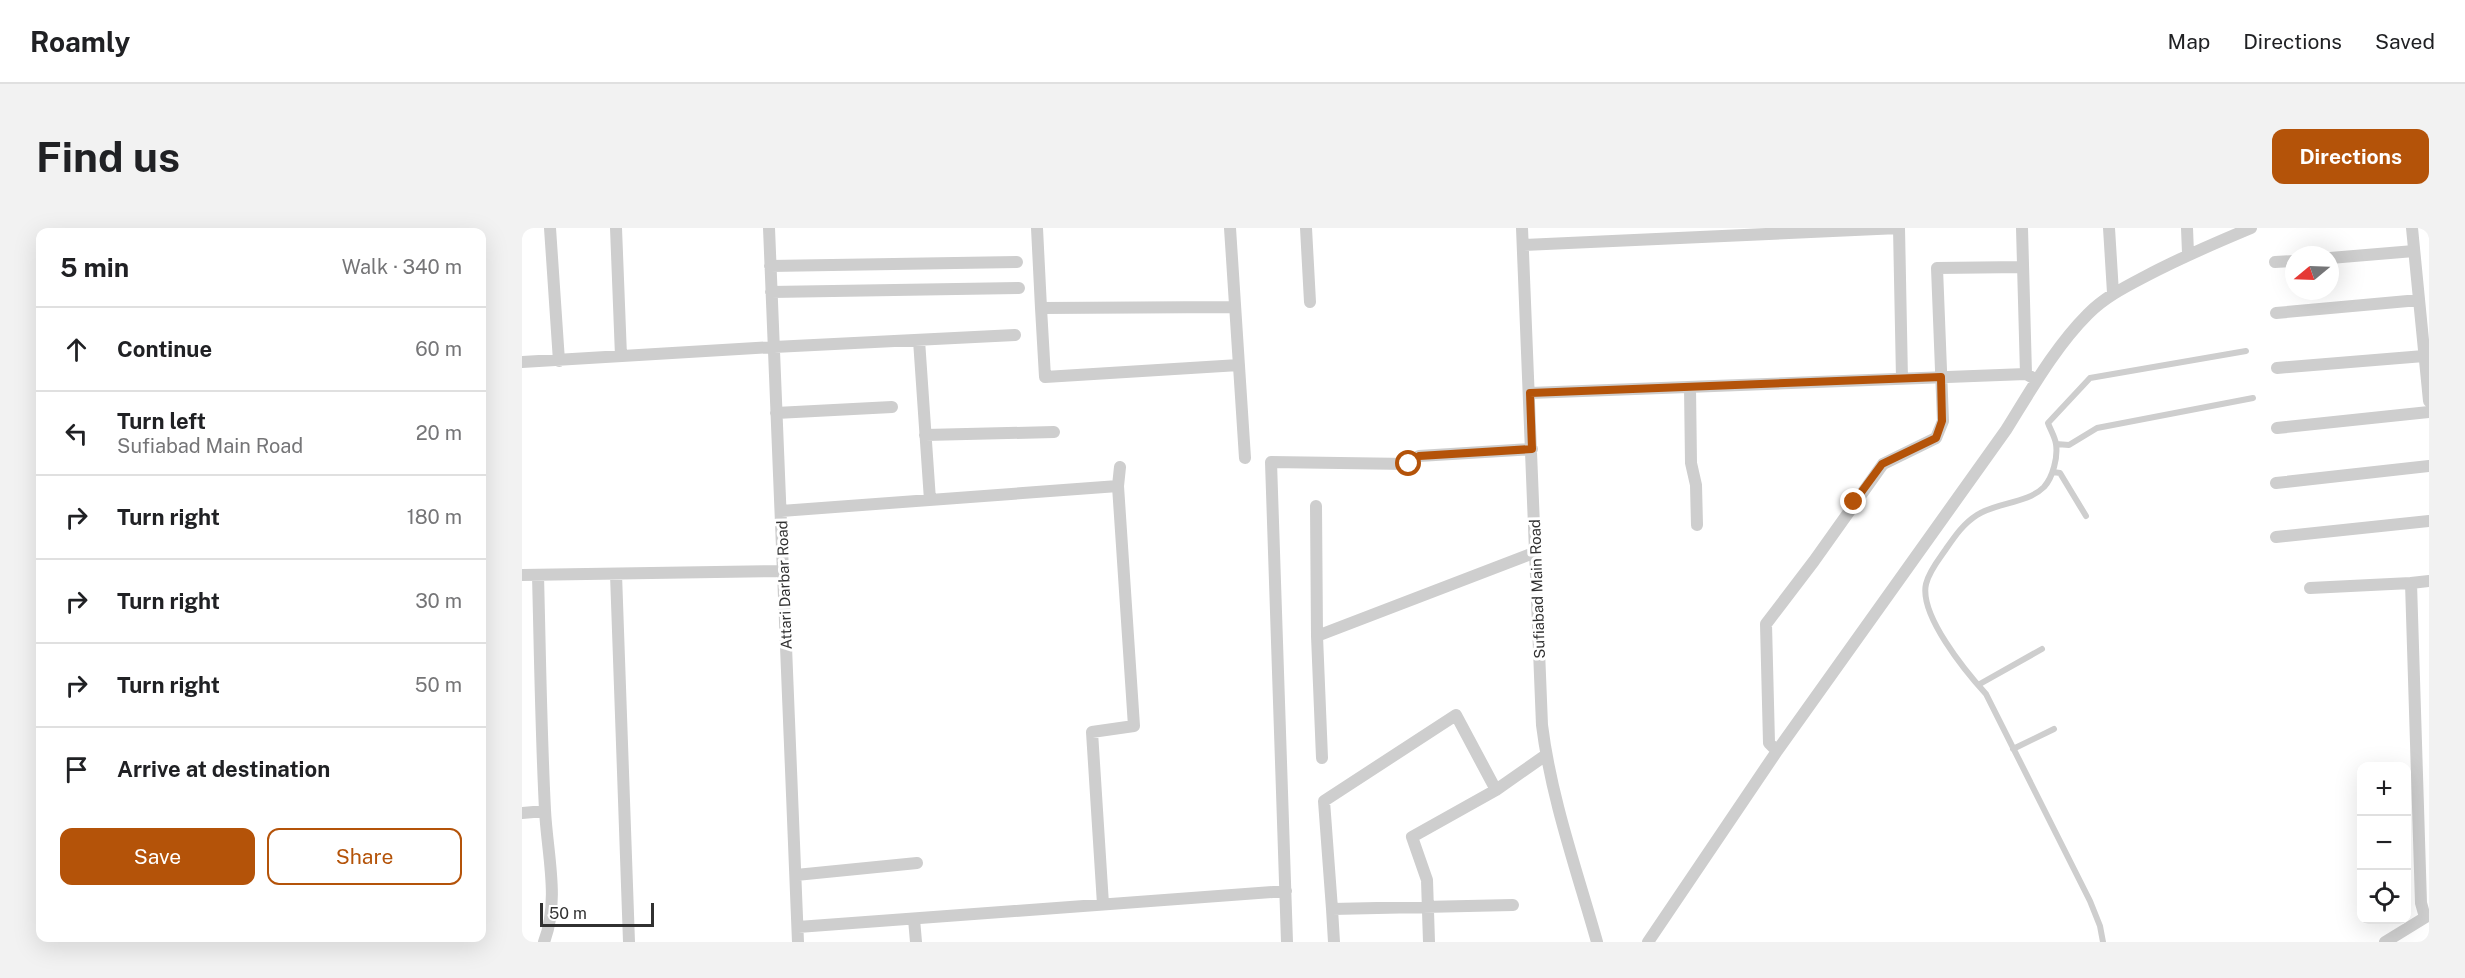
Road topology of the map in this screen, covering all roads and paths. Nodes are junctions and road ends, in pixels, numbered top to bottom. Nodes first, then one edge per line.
1 (550, 228) edge
2 (616, 228) edge
3 (769, 228) edge
4 (1037, 228) edge
5 (1230, 228) edge
6 (1306, 228) edge
7 (1522, 228) edge
8 (1899, 228) edge
9 (2022, 228) edge
10 (2109, 228) edge
11 (2187, 228) edge
12 (2251, 228) edge
13 (2412, 228) edge
14 (1686, 232) edge
15 (1523, 245) junction
16 (2414, 251) junction
17 (2188, 253) junction
18 (2339, 257) edge
19 (2285, 261) edge
20 (1017, 262) dead end
21 (2275, 262) dead end
22 (770, 266) junction
23 (2023, 267) junction
24 (1019, 288) dead end
25 (771, 292) junction
26 (2113, 293) junction
27 (2419, 300) junction
28 (1310, 302) dead end
29 (1235, 307) junction
30 (1041, 308) junction
31 (2276, 313) dead end
32 (1016, 335) dead end
33 (919, 340) junction
34 (774, 347) junction
35 (2246, 351) dead end
36 (2424, 356) junction
37 (621, 357) junction
38 (559, 361) junction
39 (522, 362) edge
40 (1239, 365) junction
41 (2277, 368) dead end
42 (1941, 377) junction
43 (2032, 377) junction
44 (1902, 379) junction
45 (1690, 387) junction
46 (1530, 393) junction
47 (2253, 398) dead end
48 (2429, 401) edge
49 (892, 407) dead end
50 (2429, 412) edge
51 (776, 413) junction
52 (2277, 428) dead end
53 (1054, 432) dead end
54 (925, 435) junction
55 (2056, 444) junction
56 (1532, 449) junction
57 (1245, 458) dead end
58 (2429, 466) edge
59 (1120, 467) dead end
60 (2053, 472) junction
61 (2276, 483) dead end
62 (1118, 486) junction
63 (930, 500) junction
64 (1316, 506) dead end
65 (781, 511) junction
66 (2086, 516) dead end
67 (2429, 521) edge
68 (1697, 525) dead end
69 (2276, 537) dead end
70 (1536, 552) junction
71 (783, 571) junction
72 (615, 574) junction
73 (522, 575) edge
74 (538, 575) junction
75 (2429, 581) edge
76 (2411, 583) junction
77 (2310, 588) dead end
78 (1317, 636) junction
79 (2042, 649) dead end
80 (1978, 685) junction
81 (2054, 729) dead end
82 (2013, 749) junction
83 (1777, 751) junction
84 (1546, 755) junction
85 (1322, 758) dead end
86 (1496, 790) junction
87 (545, 811) junction
88 (522, 813) edge
89 (917, 863) dead end
90 (796, 875) junction
91 (1286, 891) junction
92 (1103, 904) junction
93 (1428, 905) junction
94 (1513, 905) dead end
95 (1332, 909) junction
96 (2427, 916) edge
97 (914, 919) junction
98 (798, 927) junction
99 (544, 942) edge
100 (629, 942) edge
101 (798, 942) edge
102 (916, 942) edge
103 (1287, 942) edge
104 (1334, 942) edge
105 (1429, 942) edge
106 (1597, 942) edge
107 (1648, 942) edge
108 (2103, 942) edge
109 (2385, 942) edge

1 - 38 street
2 - 37 street
3 - 22 street, Attari Darbar Road
4 - 30 street
5 - 29 street
6 - 28 street
7 - 15 street, Sufiabad Main Road
8 - 14 street
8 - 44 street
9 - 23 street
10 - 26 street
11 - 17 street
12 - 17 street
13 - 16 street
14 - 15 street
15 - 46 street, Sufiabad Main Road
16 - 18 street
16 - 27 street
17 - 26 street
19 - 21 street
20 - 22 street
22 - 25 street, Attari Darbar Road
23 - 42 street
23 - 43 street
24 - 25 street
25 - 34 street, Attari Darbar Road
26 - 43 street
27 - 31 street
27 - 36 street
29 - 30 street
29 - 40 street
30 - 40 street
32 - 33 street
33 - 34 street
33 - 54 street
34 - 37 street
34 - 51 street, Attari Darbar Road
35 - 55 lane
36 - 41 street
36 - 48 street
37 - 38 street
38 - 39 street
40 - 57 street
42 - 43 street
42 - 44 street
42 - 83 street
43 - 83 street
44 - 45 street
45 - 46 street
45 - 68 street
46 - 56 street, Sufiabad Main Road
47 - 55 lane
49 - 51 street
50 - 52 street
51 - 65 street, Attari Darbar Road
53 - 54 street
54 - 63 street
55 - 60 lane
56 - 70 street, Sufiabad Main Road
56 - 91 street
58 - 61 street
59 - 62 street
60 - 66 lane
60 - 80 lane
62 - 63 street
62 - 92 street
63 - 65 street
64 - 78 street
65 - 71 street, Attari Darbar Road
67 - 69 street
70 - 78 street
70 - 84 street, Sufiabad Main Road
71 - 72 street
71 - 90 street, Attari Darbar Road
72 - 74 street
72 - 100 street
73 - 74 street
74 - 87 street
75 - 76 street
76 - 77 street
76 - 96 street
78 - 85 street
79 - 80 lane
80 - 82 lane
81 - 82 lane
82 - 108 lane
83 - 107 street
84 - 86 street
84 - 106 street, Sufiabad Main Road
86 - 93 street
86 - 95 street
87 - 88 street
87 - 99 street
89 - 90 street
90 - 98 street, Attari Darbar Road
91 - 92 street
91 - 103 street
92 - 97 street
93 - 94 street
93 - 95 street
93 - 105 street
95 - 104 street
96 - 109 street
97 - 98 street
97 - 102 street
98 - 101 street, Attari Darbar Road

